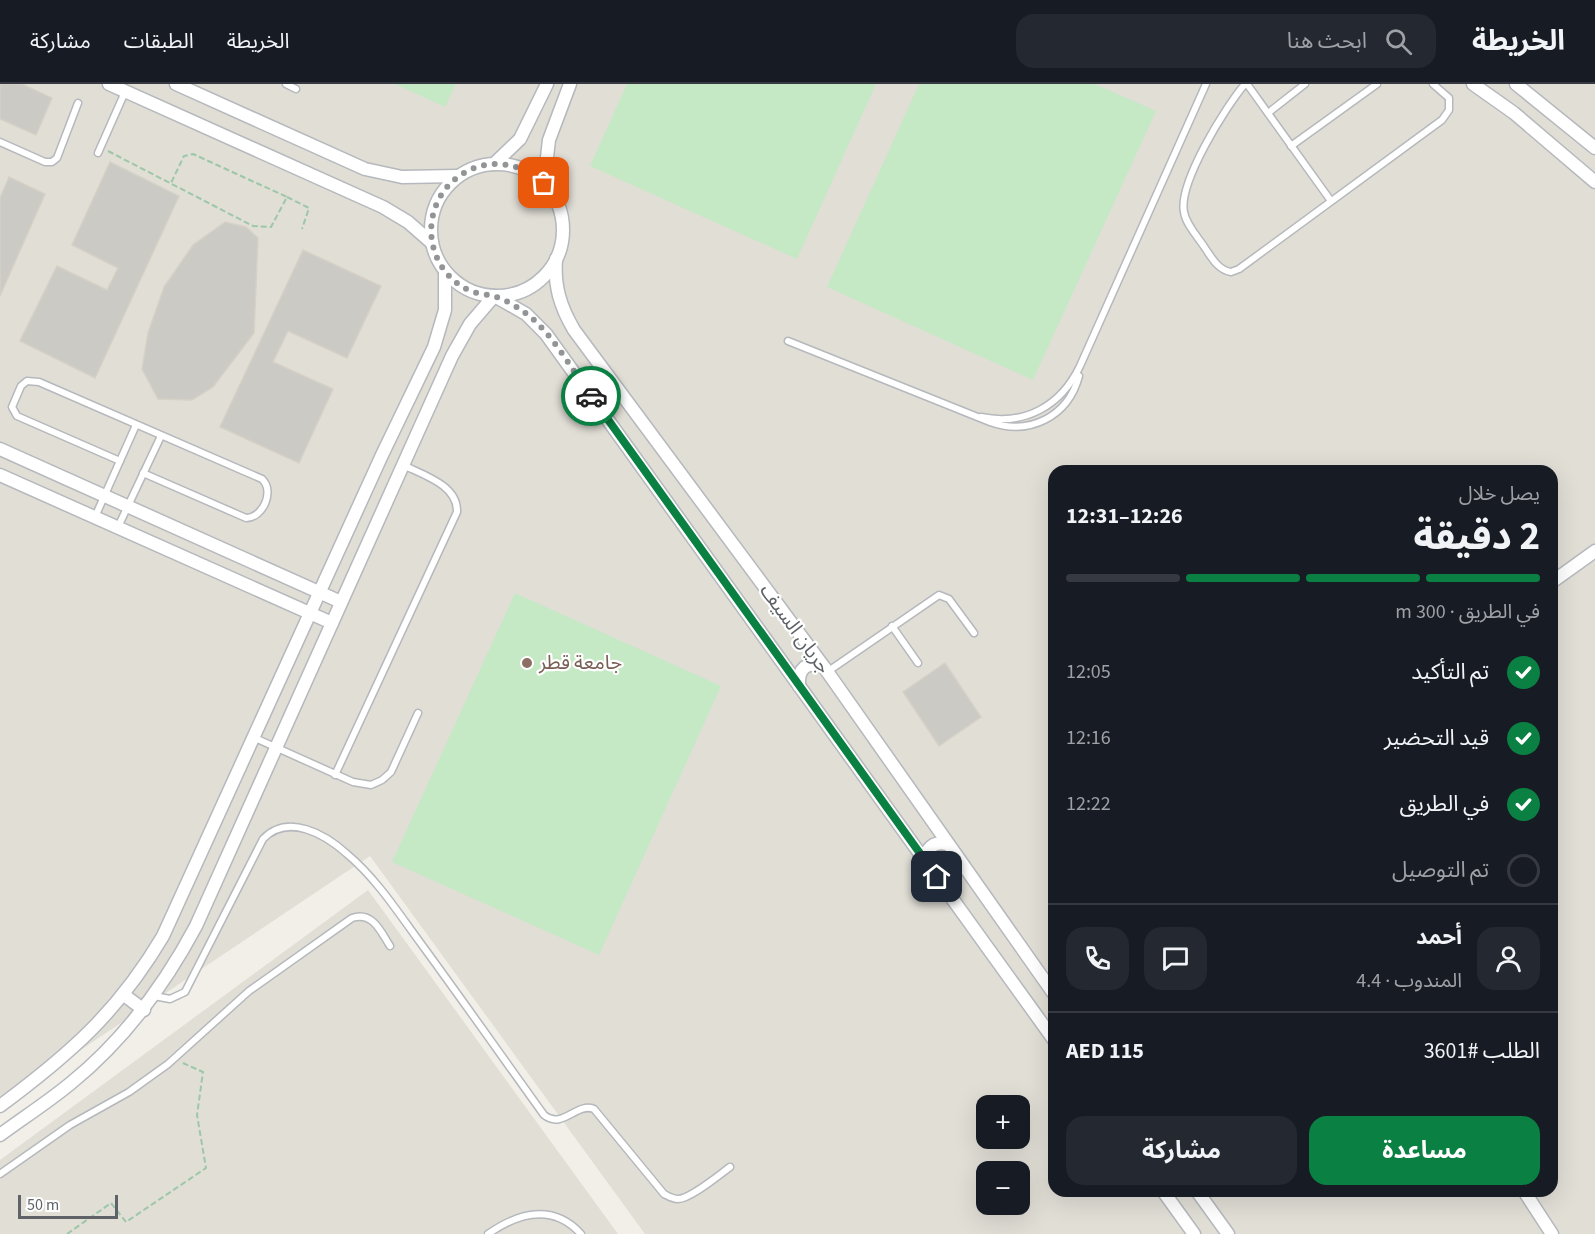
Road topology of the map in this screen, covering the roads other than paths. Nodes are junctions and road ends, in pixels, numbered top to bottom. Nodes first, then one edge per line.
1 (109, 84) edge
2 (176, 84) edge
3 (286, 84) edge
4 (547, 84) edge
5 (570, 84) edge
6 (1206, 84) edge
7 (1211, 84) edge
8 (1246, 84) edge
9 (1305, 84) edge
10 (1377, 84) edge
11 (1433, 84) edge
12 (1473, 84) edge
13 (1516, 84) edge
14 (296, 88) dead end
15 (125, 91) junction
16 (1202, 97) junction
17 (78, 103) dead end
18 (1268, 113) junction
19 (0, 142) edge
20 (1291, 146) junction
21 (1595, 148) edge
22 (99, 150) road end
23 (494, 164) junction
24 (459, 176) junction
25 (1595, 182) edge
26 (544, 183) junction
27 (1330, 201) junction
28 (432, 243) junction
29 (556, 259) junction
30 (445, 272) junction
31 (496, 297) junction
32 (788, 341) dead end
33 (1080, 366) junction
34 (981, 417) junction
35 (136, 425) junction
36 (161, 436) junction
37 (0, 449) edge
38 (382, 455) junction
39 (120, 461) junction
40 (403, 465) junction
41 (0, 474) edge
42 (143, 474) junction
43 (105, 496) junction
44 (128, 506) junction
45 (95, 517) junction
46 (118, 527) junction
47 (1595, 551) edge
48 (1558, 578) edge
49 (320, 592) junction
50 (341, 602) junction
51 (311, 614) junction
52 (332, 623) junction
53 (892, 626) junction
54 (974, 633) dead end
55 (918, 663) dead end
56 (825, 670) junction
57 (799, 686) junction
58 (418, 713) dead end
59 (255, 738) junction
60 (276, 748) junction
61 (335, 774) junction
62 (946, 844) junction
63 (924, 859) junction
64 (390, 946) dead end
65 (1048, 986) edge
66 (124, 995) junction
67 (154, 996) junction
68 (144, 1010) junction
69 (1048, 1032) edge
70 (0, 1106) edge
71 (0, 1135) edge
72 (730, 1167) dead end
73 (0, 1174) edge
74 (1167, 1197) edge
75 (1201, 1197) edge
76 (1528, 1197) edge
77 (488, 1234) edge
78 (581, 1234) edge
79 (1194, 1234) edge
80 (1228, 1234) edge
81 (1552, 1234) edge

1 - 15 street
2 - 24 street
3 - 14 lane
4 - 23 street
5 - 26 street
6 - 16 lane
7 - 16 lane
8 - 18 lane
8 - 27 lane
9 - 18 lane
10 - 20 lane
11 - 27 lane
12 - 25 street
13 - 21 street
15 - 22 lane
15 - 28 street
16 - 33 lane
17 - 19 lane
18 - 20 lane
20 - 27 lane
23 - 24 street
23 - 26 street
24 - 28 street
26 - 29 street
28 - 30 street
29 - 31 street
29 - 56 street, جريان السيف
30 - 31 street
30 - 38 street
31 - 40 street
31 - 57 street, جريان السيف
32 - 34 lane
33 - 34 lane
33 - 34 lane
35 - 36 lane
35 - 39 lane
35 - 39 lane
36 - 42 lane
36 - 42 lane
37 - 43 street
38 - 40 street
38 - 49 street
39 - 43 lane
40 - 50 street
40 - 61 lane
41 - 45 street
42 - 44 lane
43 - 44 street
43 - 45 lane
44 - 46 lane
44 - 49 street
45 - 46 street
46 - 51 street
47 - 48 street
49 - 50 street
49 - 51 street
50 - 52 street
51 - 52 street
51 - 59 street
52 - 60 street
53 - 54 lane
53 - 55 lane
53 - 56 lane
56 - 57 street
56 - 62 street, جريان السيف
57 - 63 street, جريان السيف
58 - 61 lane
59 - 60 lane
59 - 66 street
60 - 61 lane
60 - 67 street
62 - 63 street
62 - 65 street, جريان السيف
63 - 69 street, جريان السيف
64 - 73 lane
66 - 68 street
66 - 70 street
67 - 68 street
67 - 72 lane
68 - 71 street
74 - 79 street
75 - 80 street
76 - 81 street
77 - 78 lane

